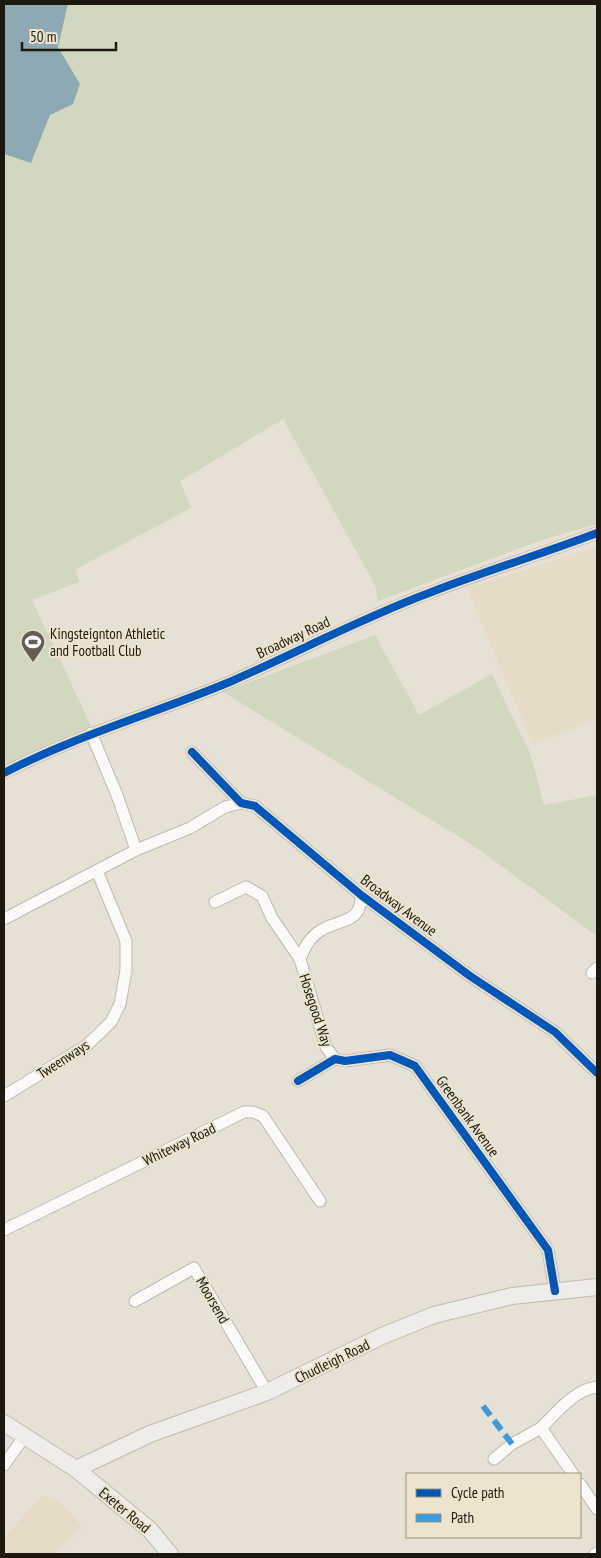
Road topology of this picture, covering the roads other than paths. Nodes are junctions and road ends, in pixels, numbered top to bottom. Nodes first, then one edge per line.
1 (597, 533) edge
2 (91, 734) junction
3 (192, 752) dead end
4 (4, 773) edge
5 (241, 803) junction
6 (136, 850) junction
7 (97, 871) junction
8 (360, 895) junction
9 (216, 902) dead end
10 (4, 919) edge
11 (300, 959) junction
12 (335, 1059) junction
13 (597, 1073) edge
14 (298, 1081) dead end
15 (4, 1096) edge
16 (320, 1201) dead end
17 (4, 1230) edge
18 (597, 1287) edge
19 (555, 1291) junction
20 (135, 1301) dead end
21 (597, 1387) edge
22 (266, 1392) junction
23 (4, 1423) edge
24 (541, 1428) junction
25 (24, 1437) junction
26 (494, 1459) dead end
27 (4, 1465) edge
28 (76, 1469) junction
29 (572, 1473) edge
30 (581, 1485) edge
31 (597, 1509) edge
32 (170, 1554) edge

1 - 2 street, Broadway Road
2 - 4 street, Broadway Road
2 - 6 street
3 - 5 street, Broadway Avenue
5 - 6 street
5 - 8 street, Broadway Avenue
6 - 7 street
7 - 10 street
7 - 15 street, Tweenways
8 - 11 street, Hosegood Way
8 - 13 street, Broadway Avenue
9 - 11 street, Hosegood Way
11 - 12 street, Hosegood Way
12 - 14 street
12 - 19 street, Greenbank Avenue
16 - 17 street, Whiteway Road
18 - 19 main road, Chudleigh Road
19 - 22 main road, Chudleigh Road
20 - 22 street, Moorsend
21 - 24 street
22 - 28 main road, Chudleigh Road
23 - 25 main road, Exeter Road
24 - 26 street
24 - 29 street
25 - 27 street
25 - 28 main road, Exeter Road
28 - 32 main road, Exeter Road
30 - 31 street

